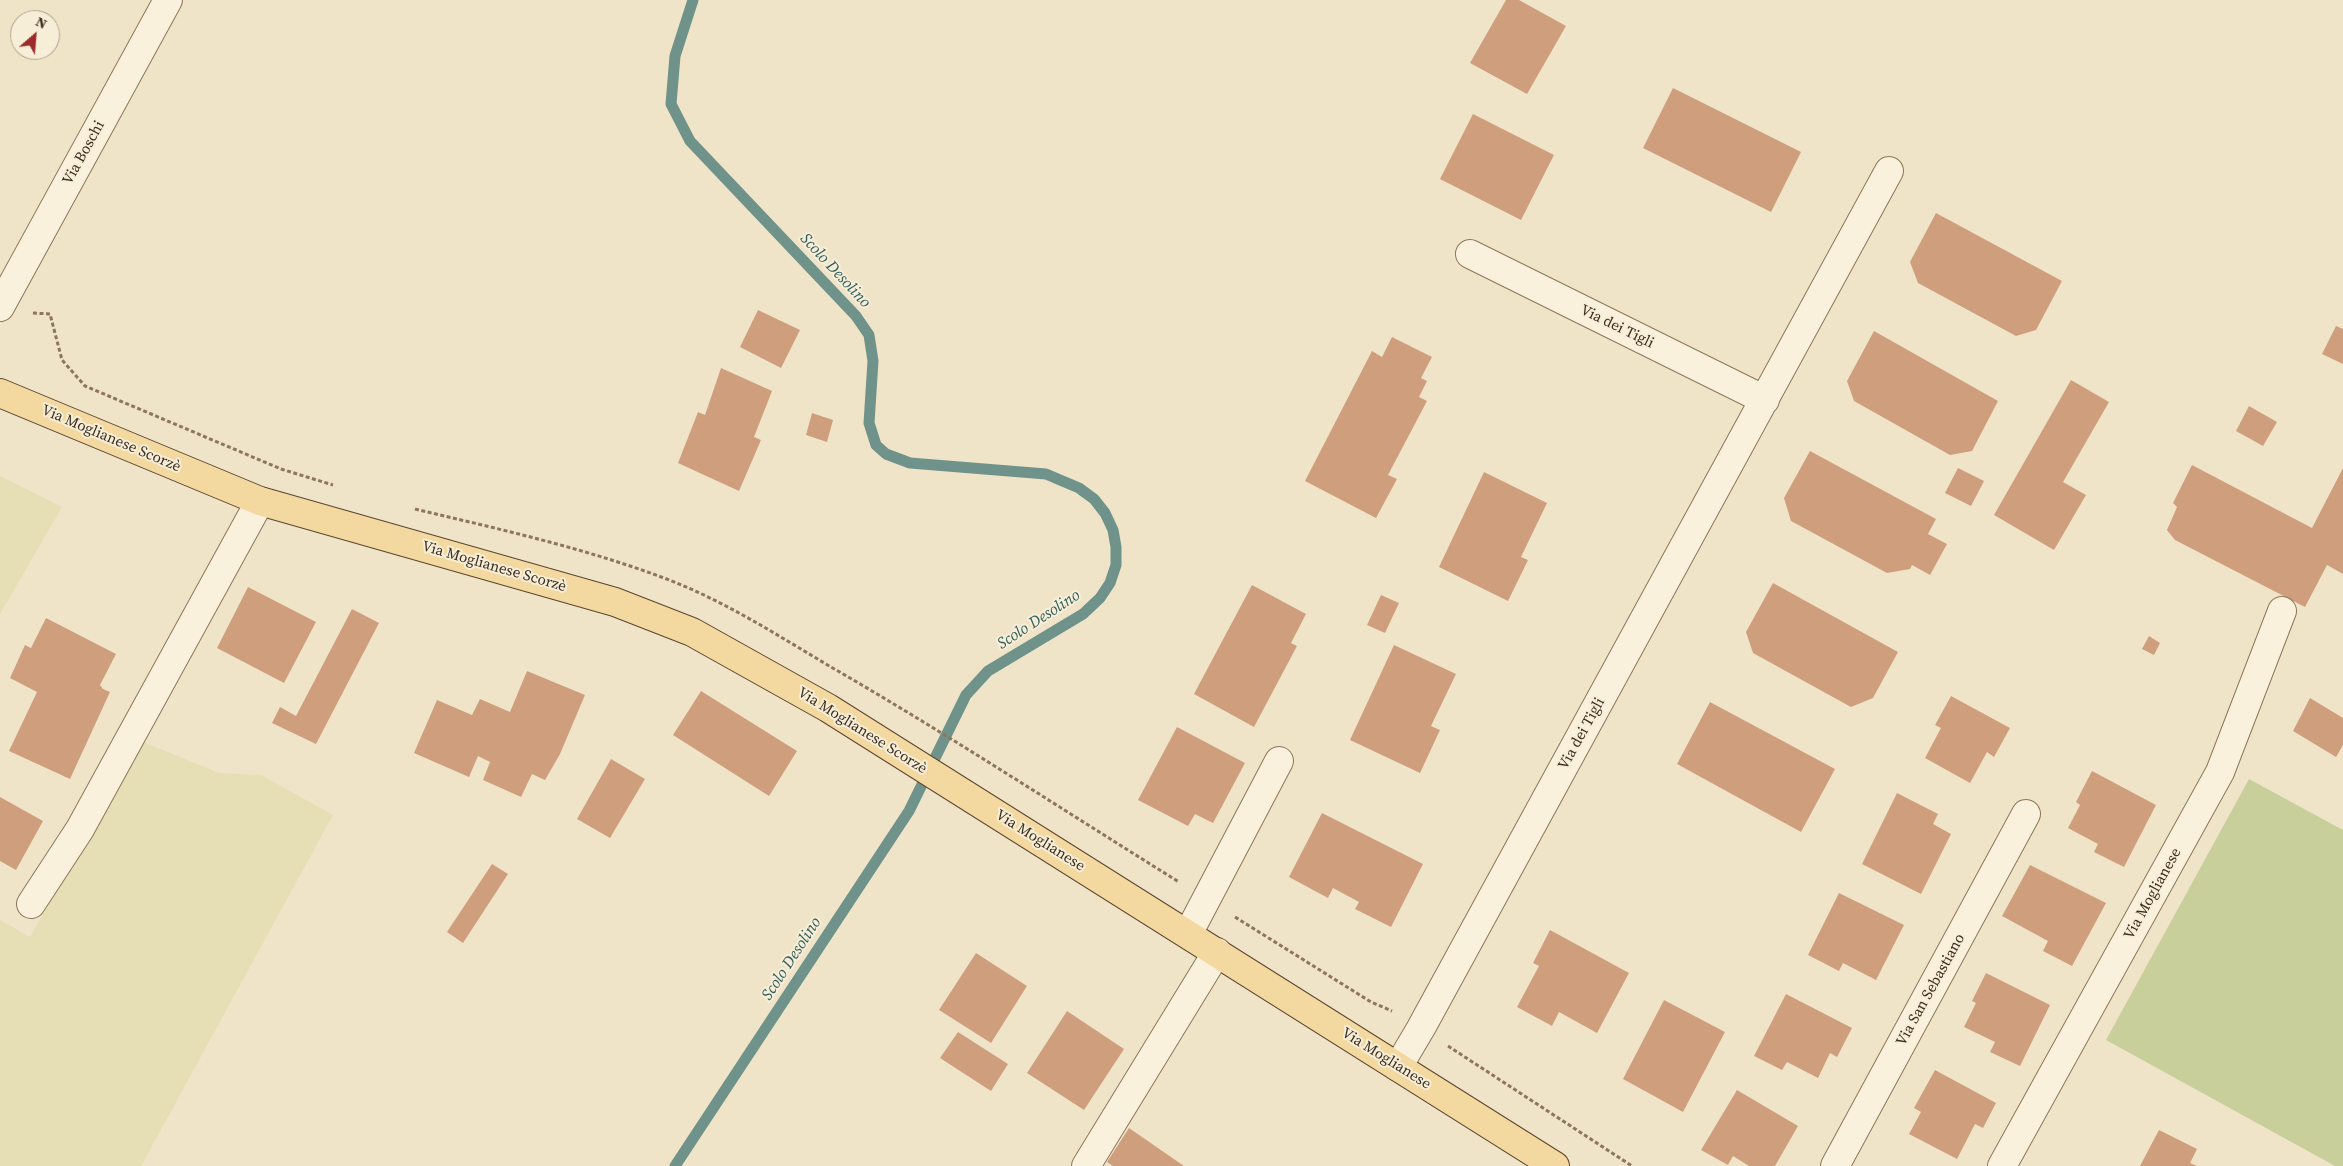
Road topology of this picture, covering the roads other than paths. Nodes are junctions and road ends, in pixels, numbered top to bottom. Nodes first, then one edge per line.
1 (168, 0) edge
2 (1889, 171) dead end
3 (1470, 254) dead end
4 (0, 307) edge
5 (0, 393) edge
6 (1764, 400) junction
7 (260, 501) junction
8 (2282, 611) dead end
9 (1279, 760) dead end
10 (965, 793) joint
11 (2026, 814) dead end
12 (31, 904) dead end
13 (1188, 934) junction
14 (1217, 952) junction
15 (1398, 1067) junction
16 (1086, 1166) edge
17 (1555, 1166) edge
18 (1835, 1166) edge
19 (2002, 1166) edge

1 - 4 street, Via Boschi
2 - 6 street, Via dei Tigli
3 - 6 street, Via dei Tigli
5 - 7 main road, Via Moglianese Scorzè
6 - 15 street, Via dei Tigli
7 - 10 main road, Via Moglianese Scorzè
7 - 12 street
8 - 19 street, Via Moglianese
9 - 13 street
10 - 13 main road, Via Moglianese
11 - 18 street, Via San Sebastiano
13 - 14 main road, Via Moglianese
14 - 15 main road, Via Moglianese
14 - 16 street
15 - 17 main road, Via Moglianese

